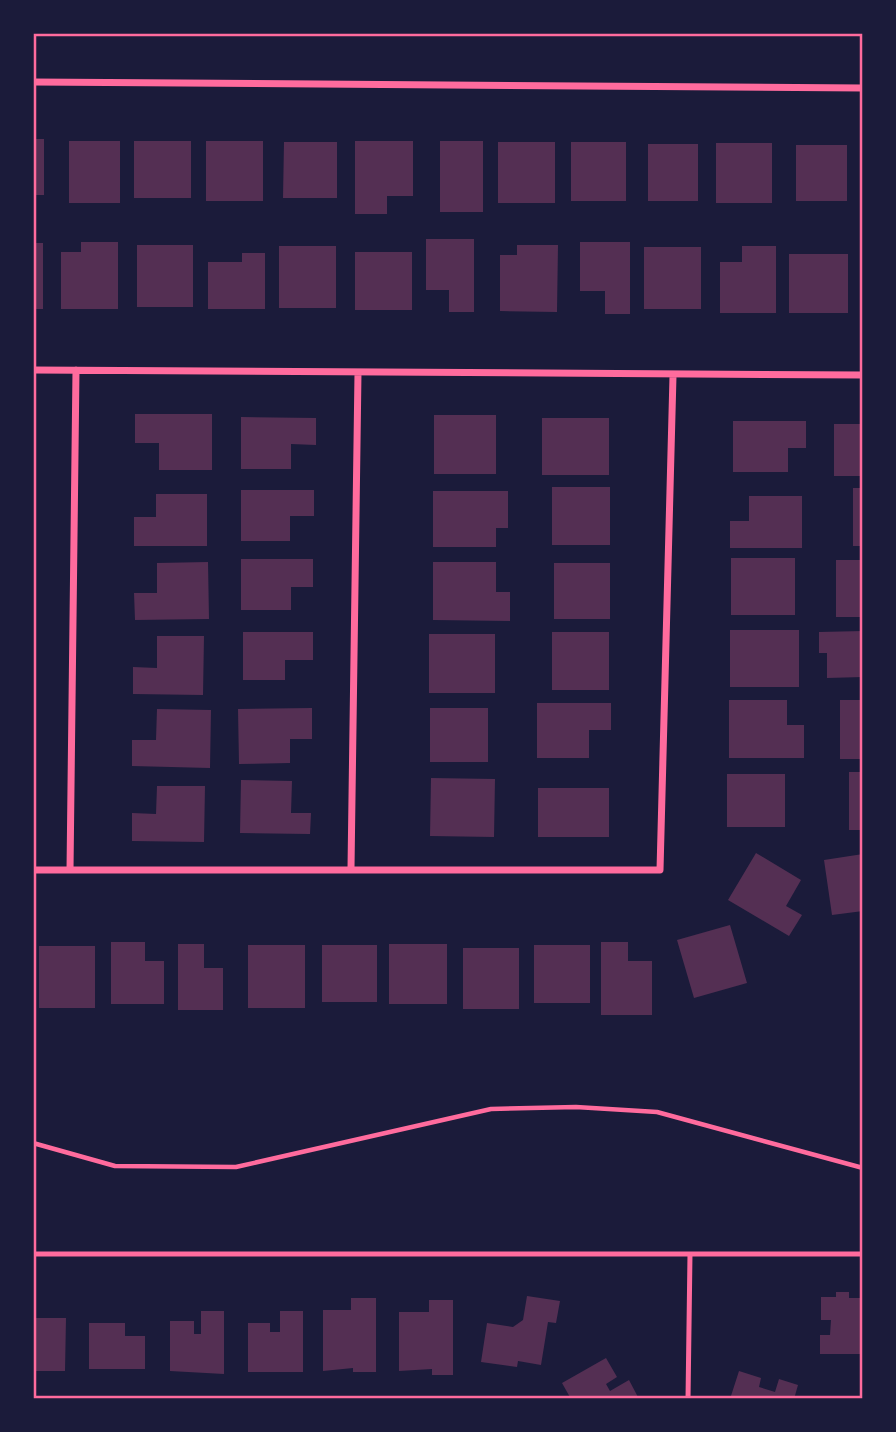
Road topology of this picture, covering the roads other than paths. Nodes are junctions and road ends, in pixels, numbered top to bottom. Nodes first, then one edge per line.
1 (33, 82) edge
2 (863, 88) edge
3 (33, 370) edge
4 (76, 370) junction
5 (358, 373) junction
6 (673, 376) junction
7 (863, 376) edge
8 (351, 869) junction
9 (33, 870) edge
10 (70, 870) junction
11 (33, 1254) edge
12 (690, 1254) junction
13 (863, 1254) edge
14 (688, 1399) edge

1 - 2 street
3 - 4 street
4 - 5 street
4 - 10 street
5 - 6 street
5 - 8 street
6 - 7 street
6 - 8 street
8 - 10 street
9 - 10 street
11 - 12 lane
12 - 13 lane
12 - 14 lane

